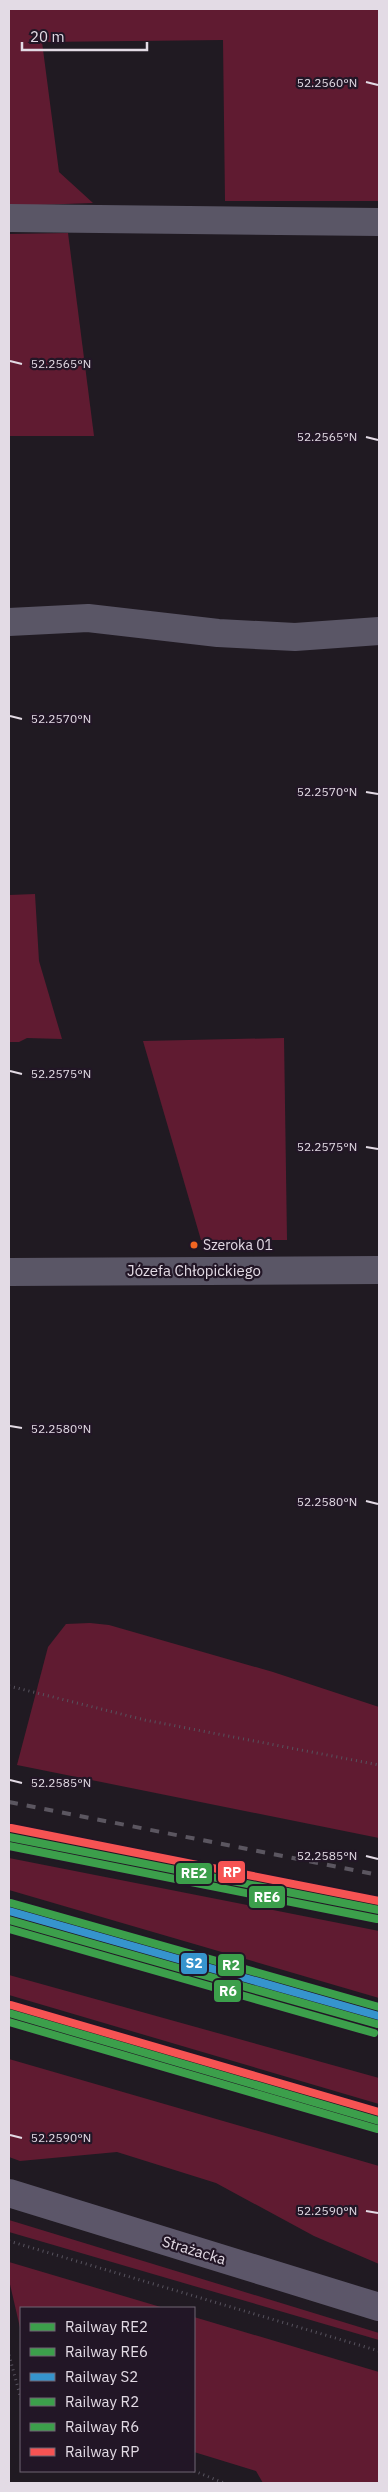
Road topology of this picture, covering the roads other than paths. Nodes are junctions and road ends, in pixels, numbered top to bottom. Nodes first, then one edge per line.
1 (9, 218) edge
2 (379, 222) edge
3 (9, 622) edge
4 (379, 631) edge
5 (379, 1270) edge
6 (9, 1272) edge
7 (9, 2193) edge
8 (379, 2307) edge

1 - 2 street
3 - 4 street
5 - 6 street, Józefa Chłopickiego
7 - 8 main road, Strażacka

